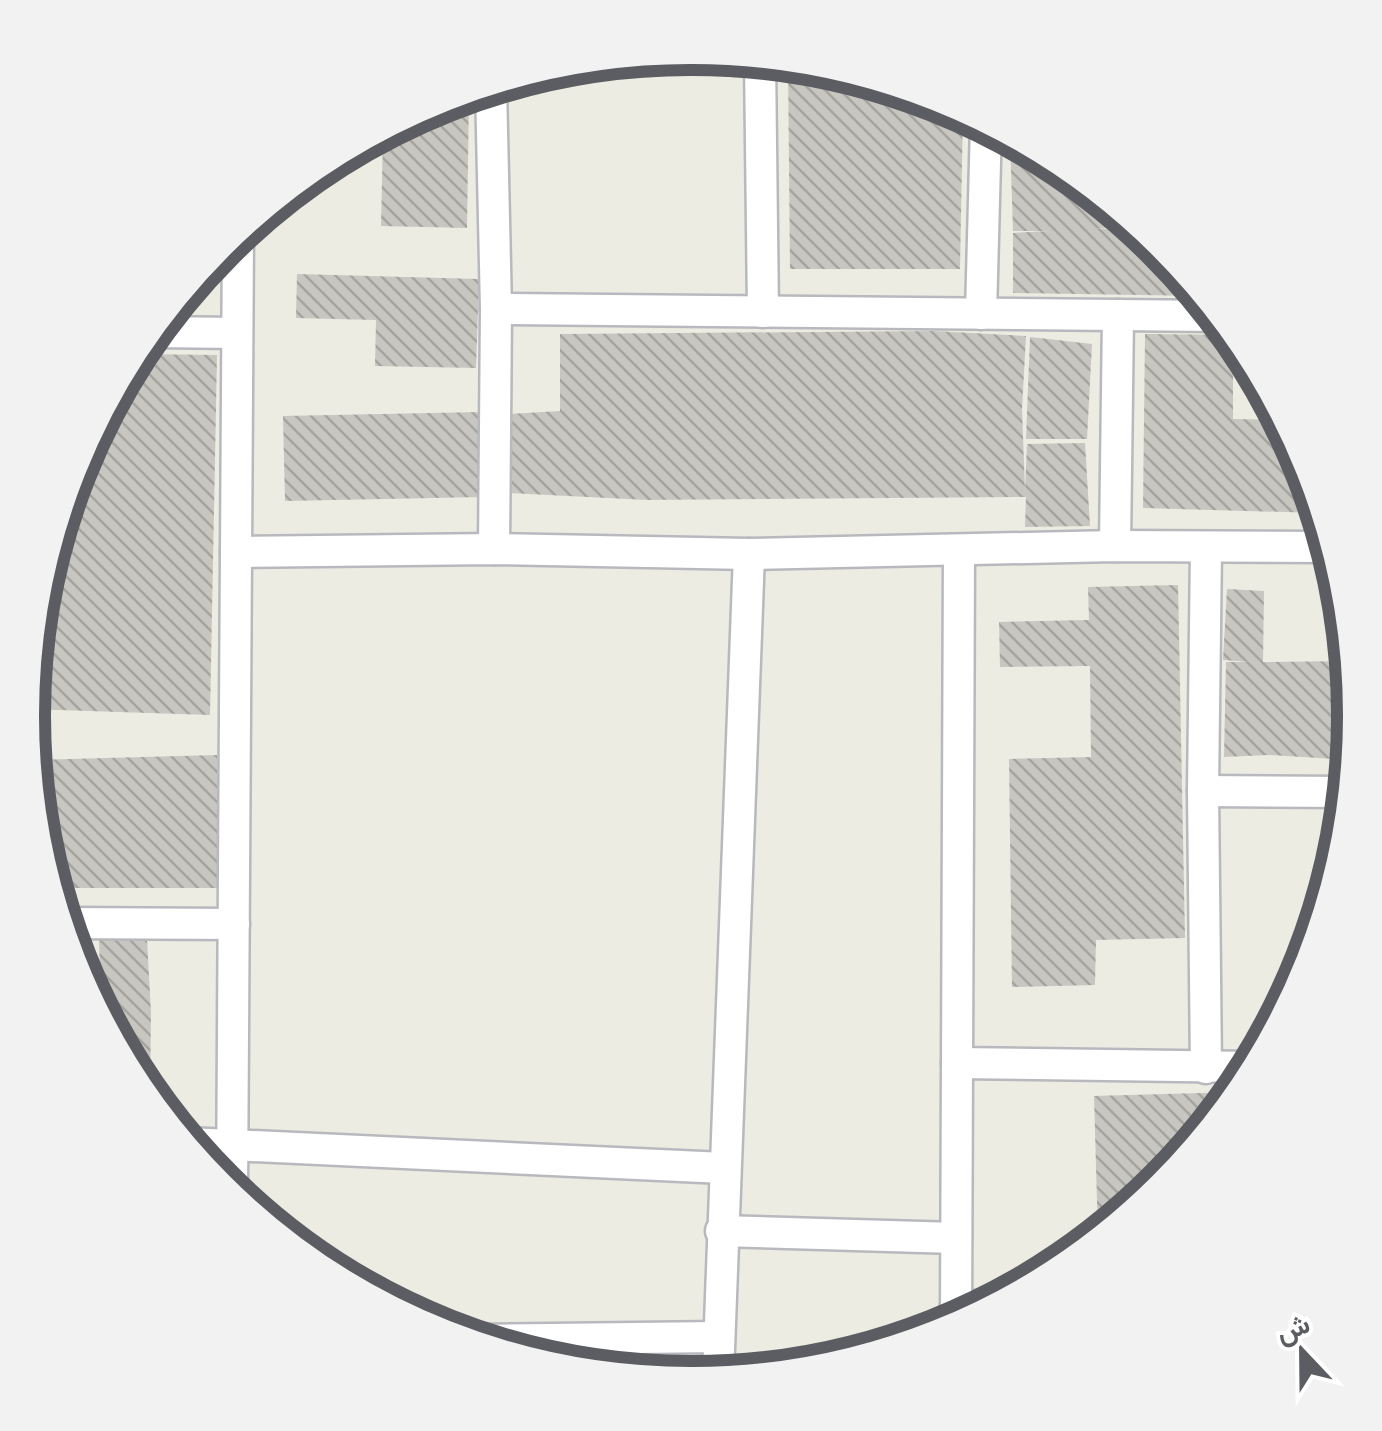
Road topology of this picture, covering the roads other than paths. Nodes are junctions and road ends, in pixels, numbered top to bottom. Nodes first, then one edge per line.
1 (760, 74) edge
2 (491, 102) edge
3 (986, 141) edge
4 (238, 255) edge
5 (496, 309) junction
6 (762, 312) junction
7 (981, 314) junction
8 (1118, 315) junction
9 (1198, 315) edge
10 (171, 332) edge
11 (238, 332) junction
12 (1115, 546) junction
13 (1206, 547) junction
14 (1315, 547) edge
15 (494, 549) junction
16 (236, 552) junction
17 (959, 552) junction
18 (749, 554) junction
19 (1202, 791) junction
20 (1332, 792) edge
21 (79, 923) edge
22 (234, 924) junction
23 (957, 1063) junction
24 (1232, 1067) edge
25 (1206, 1068) junction
26 (207, 1143) edge
27 (232, 1143) junction
28 (724, 1168) junction
29 (232, 1170) edge
30 (722, 1231) junction
31 (956, 1238) junction
32 (965, 1300) edge
33 (719, 1337) junction
34 (526, 1339) edge
35 (718, 1360) edge

1 - 6 street
2 - 5 street
3 - 7 street
4 - 11 street
5 - 6 street
5 - 15 street
6 - 7 street
7 - 8 street
8 - 9 street
8 - 12 street
10 - 11 street
11 - 16 street
12 - 13 street
12 - 17 street
13 - 14 street
13 - 19 street
15 - 16 street
15 - 18 street
16 - 22 street
17 - 18 street
17 - 23 street
18 - 28 street
19 - 20 street
19 - 25 street
21 - 22 street
22 - 27 street
23 - 25 street
23 - 31 street
24 - 25 street
26 - 27 street
27 - 28 street
27 - 29 street
28 - 30 street
30 - 31 street
30 - 33 street
31 - 32 street
33 - 34 street
33 - 35 street

